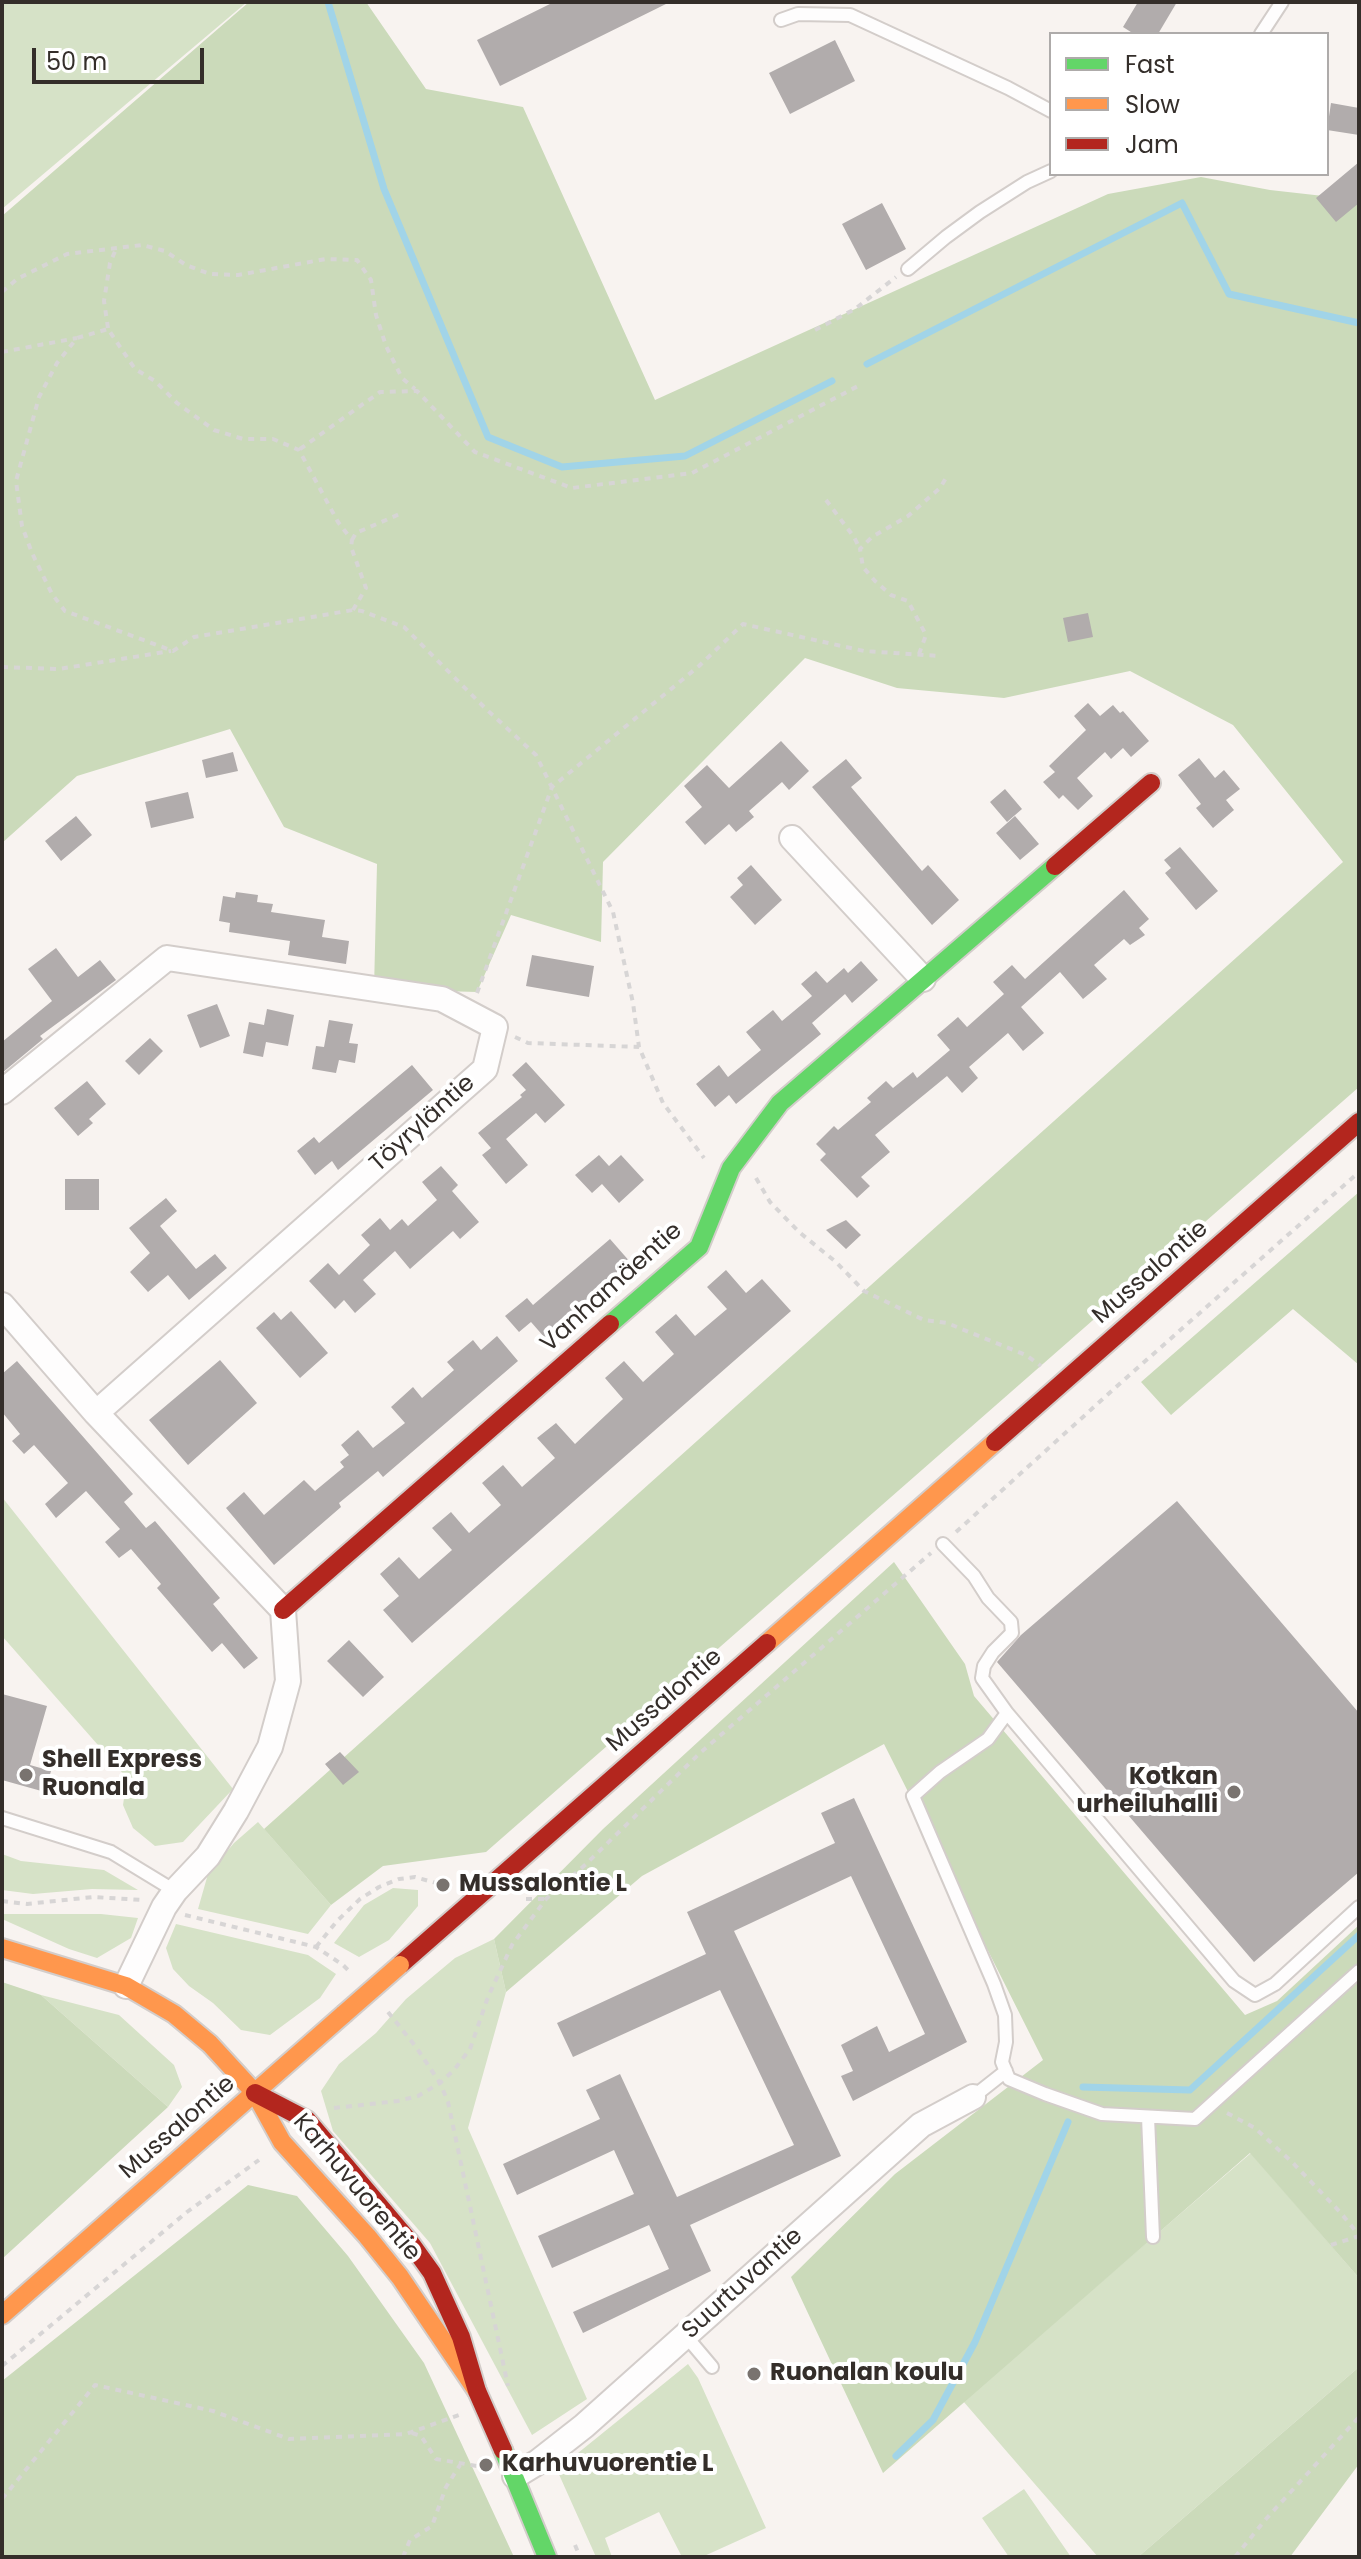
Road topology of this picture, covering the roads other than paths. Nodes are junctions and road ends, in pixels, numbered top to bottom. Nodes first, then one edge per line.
1 (1282, 2) edge
2 (781, 20) dead end
3 (1262, 32) edge
4 (1049, 110) edge
5 (1049, 172) edge
6 (908, 269) road end
7 (1151, 783) dead end
8 (792, 838) dead end
9 (923, 979) junction
10 (2, 1092) edge
11 (1359, 1122) edge
12 (2, 1305) edge
13 (96, 1413) junction
14 (943, 1544) road end
15 (283, 1610) junction
16 (1007, 1713) junction
17 (2, 1818) edge
18 (169, 1899) junction
19 (1359, 1907) edge
20 (2, 1948) edge
21 (1359, 1971) edge
22 (126, 1986) junction
23 (1006, 2071) junction
24 (255, 2093) junction
25 (973, 2097) joint
26 (1148, 2117) junction
27 (1153, 2237) dead end
28 (2, 2315) edge
29 (685, 2335) junction
30 (712, 2367) dead end
31 (477, 2391) junction
32 (515, 2476) junction
33 (547, 2557) edge

1 - 3 lane
2 - 4 lane
5 - 6 lane
7 - 9 street, Vanhamäentie
8 - 9 street
9 - 15 street, Vanhamäentie
10 - 13 street, Töyryläntie
11 - 24 street, Mussalontie, bridge
12 - 13 street
13 - 15 street
14 - 16 lane
15 - 18 street
16 - 19 lane
16 - 23 lane
17 - 18 lane
18 - 22 street
20 - 22 street
21 - 26 lane
22 - 24 street
23 - 25 lane
23 - 26 lane
24 - 28 street, Mussalontie
24 - 31 street, Karhuvuorentie
24 - 31 street, Karhuvuorentie
25 - 29 street, Suurtuvantie
26 - 27 lane
29 - 30 lane
29 - 32 street, Suurtuvantie
31 - 32 street, Karhuvuorentie
32 - 33 street, Karhuvuorentie

